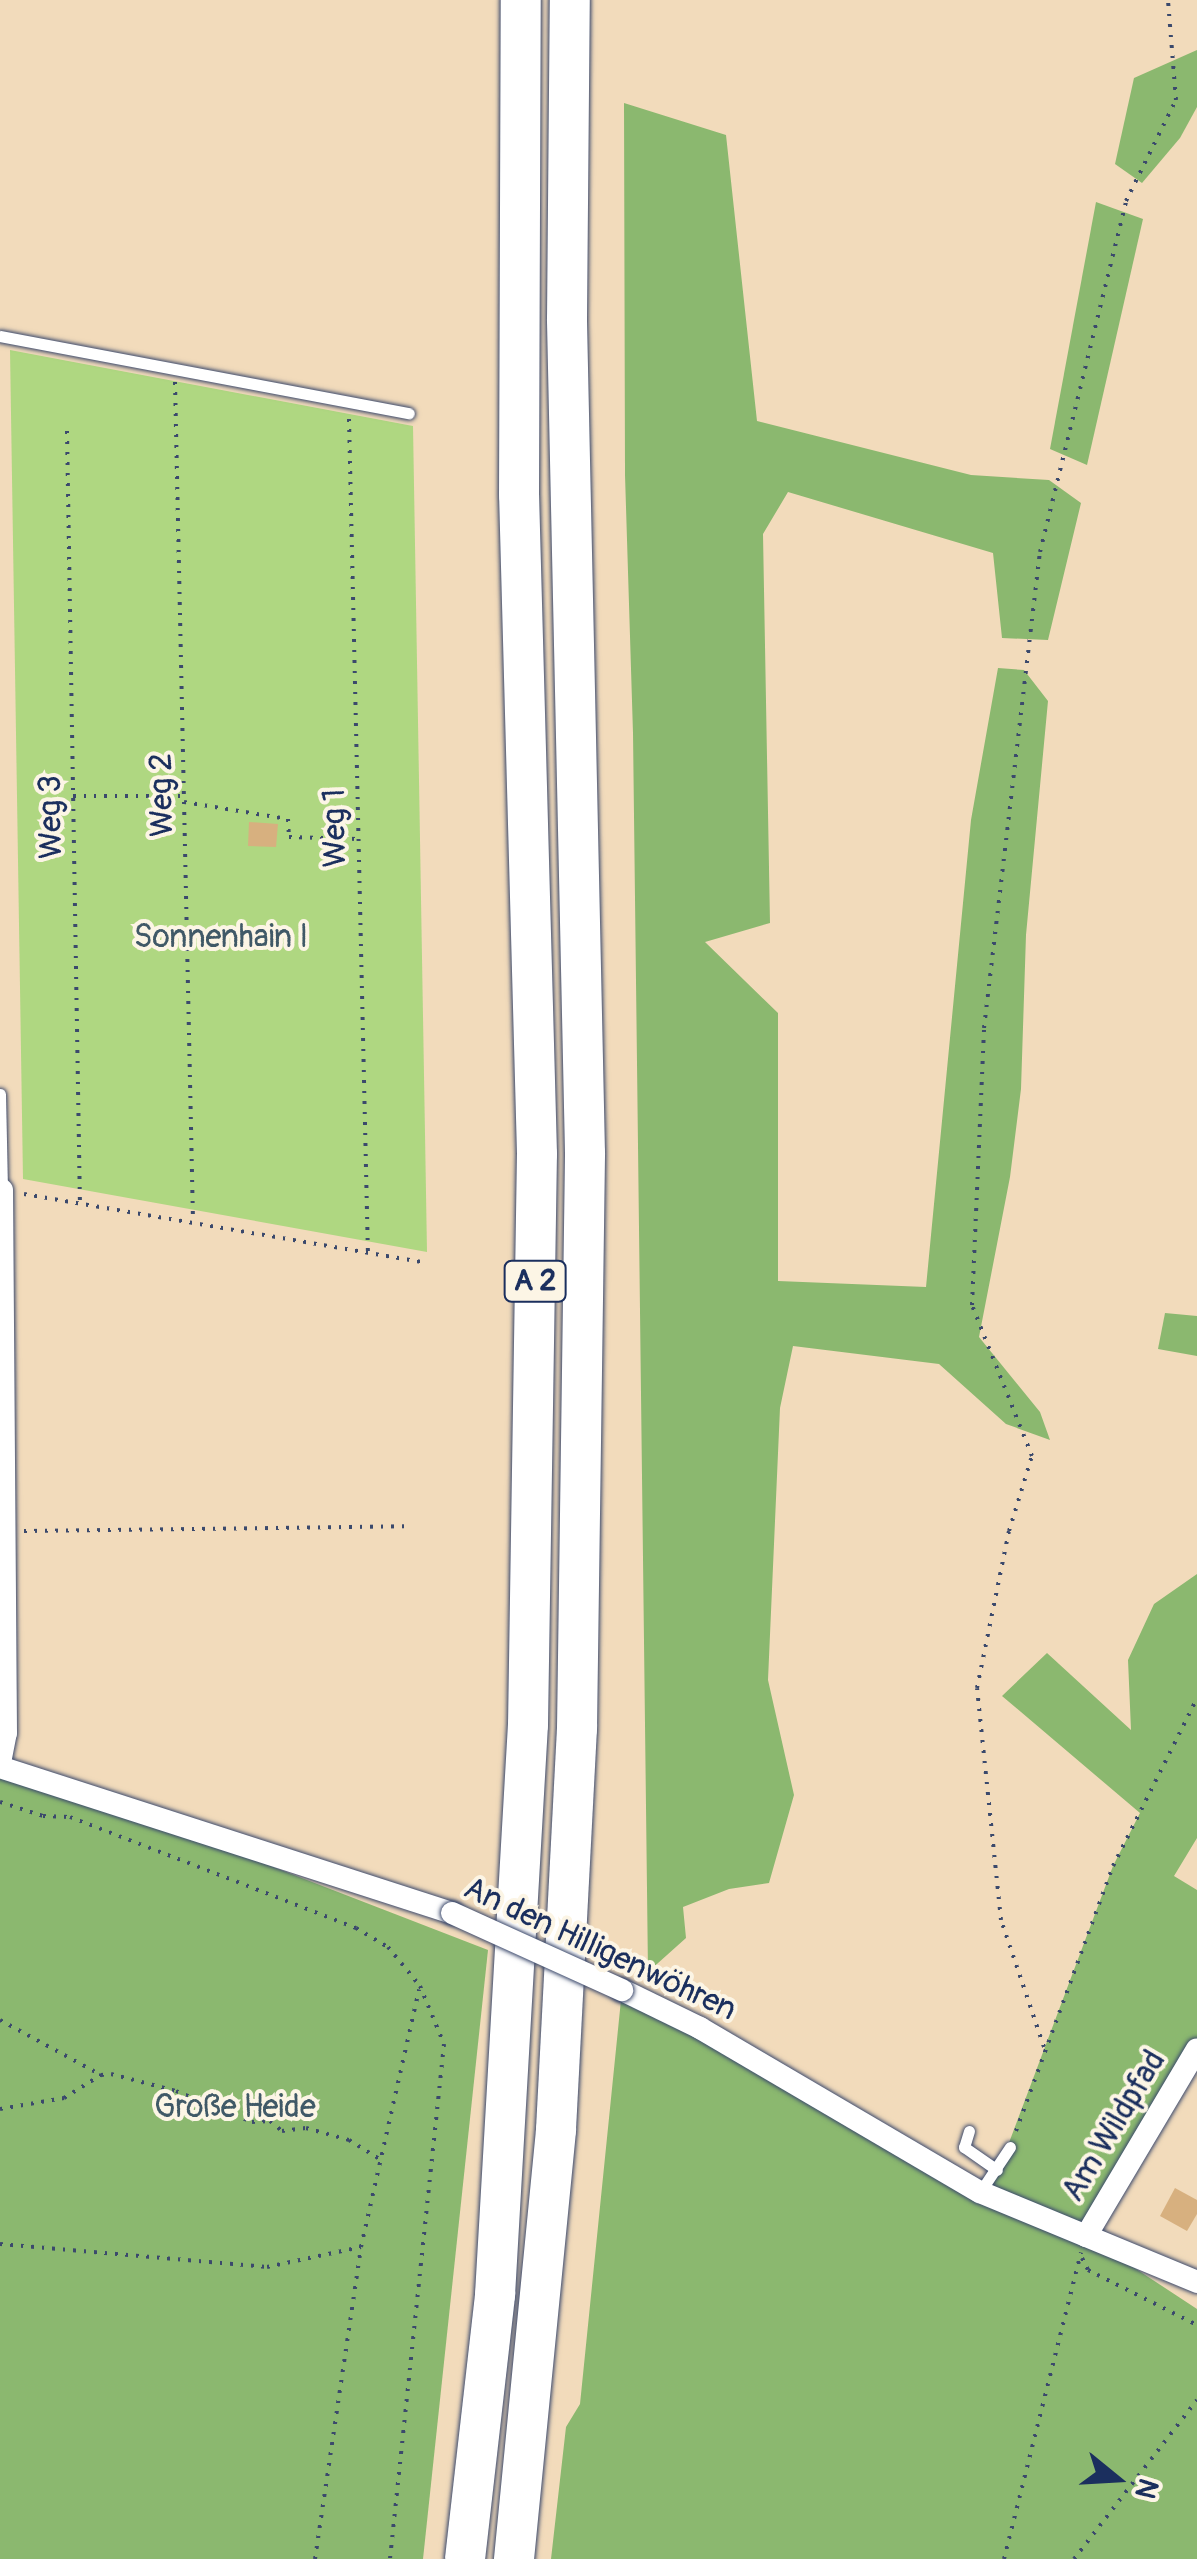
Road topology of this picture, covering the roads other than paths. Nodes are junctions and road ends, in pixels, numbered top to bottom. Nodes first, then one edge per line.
1 (520, 0) edge
2 (570, 0) edge
3 (0, 336) edge
4 (76, 350) junction
5 (73, 364) dead end
6 (410, 414) dead end
7 (0, 1094) edge
8 (2, 1190) edge
9 (0, 1765) edge
10 (1197, 2050) edge
11 (969, 2131) dead end
12 (1010, 2148) road end
13 (997, 2170) junction
14 (980, 2192) junction
15 (1083, 2246) junction
16 (1197, 2282) edge
17 (466, 2559) edge
18 (514, 2559) edge

1 - 17 highway, A 2
2 - 18 highway, A 2
3 - 4 lane
4 - 5 lane
4 - 6 lane
7 - 8 lane
8 - 9 street
9 - 14 street, An den Hilligenwöhren, bridge
10 - 15 street, Am Wildpfad
11 - 13 lane
12 - 13 lane
13 - 14 lane
14 - 15 street, An den Hilligenwöhren
15 - 16 street, An den Hilligenwöhren

